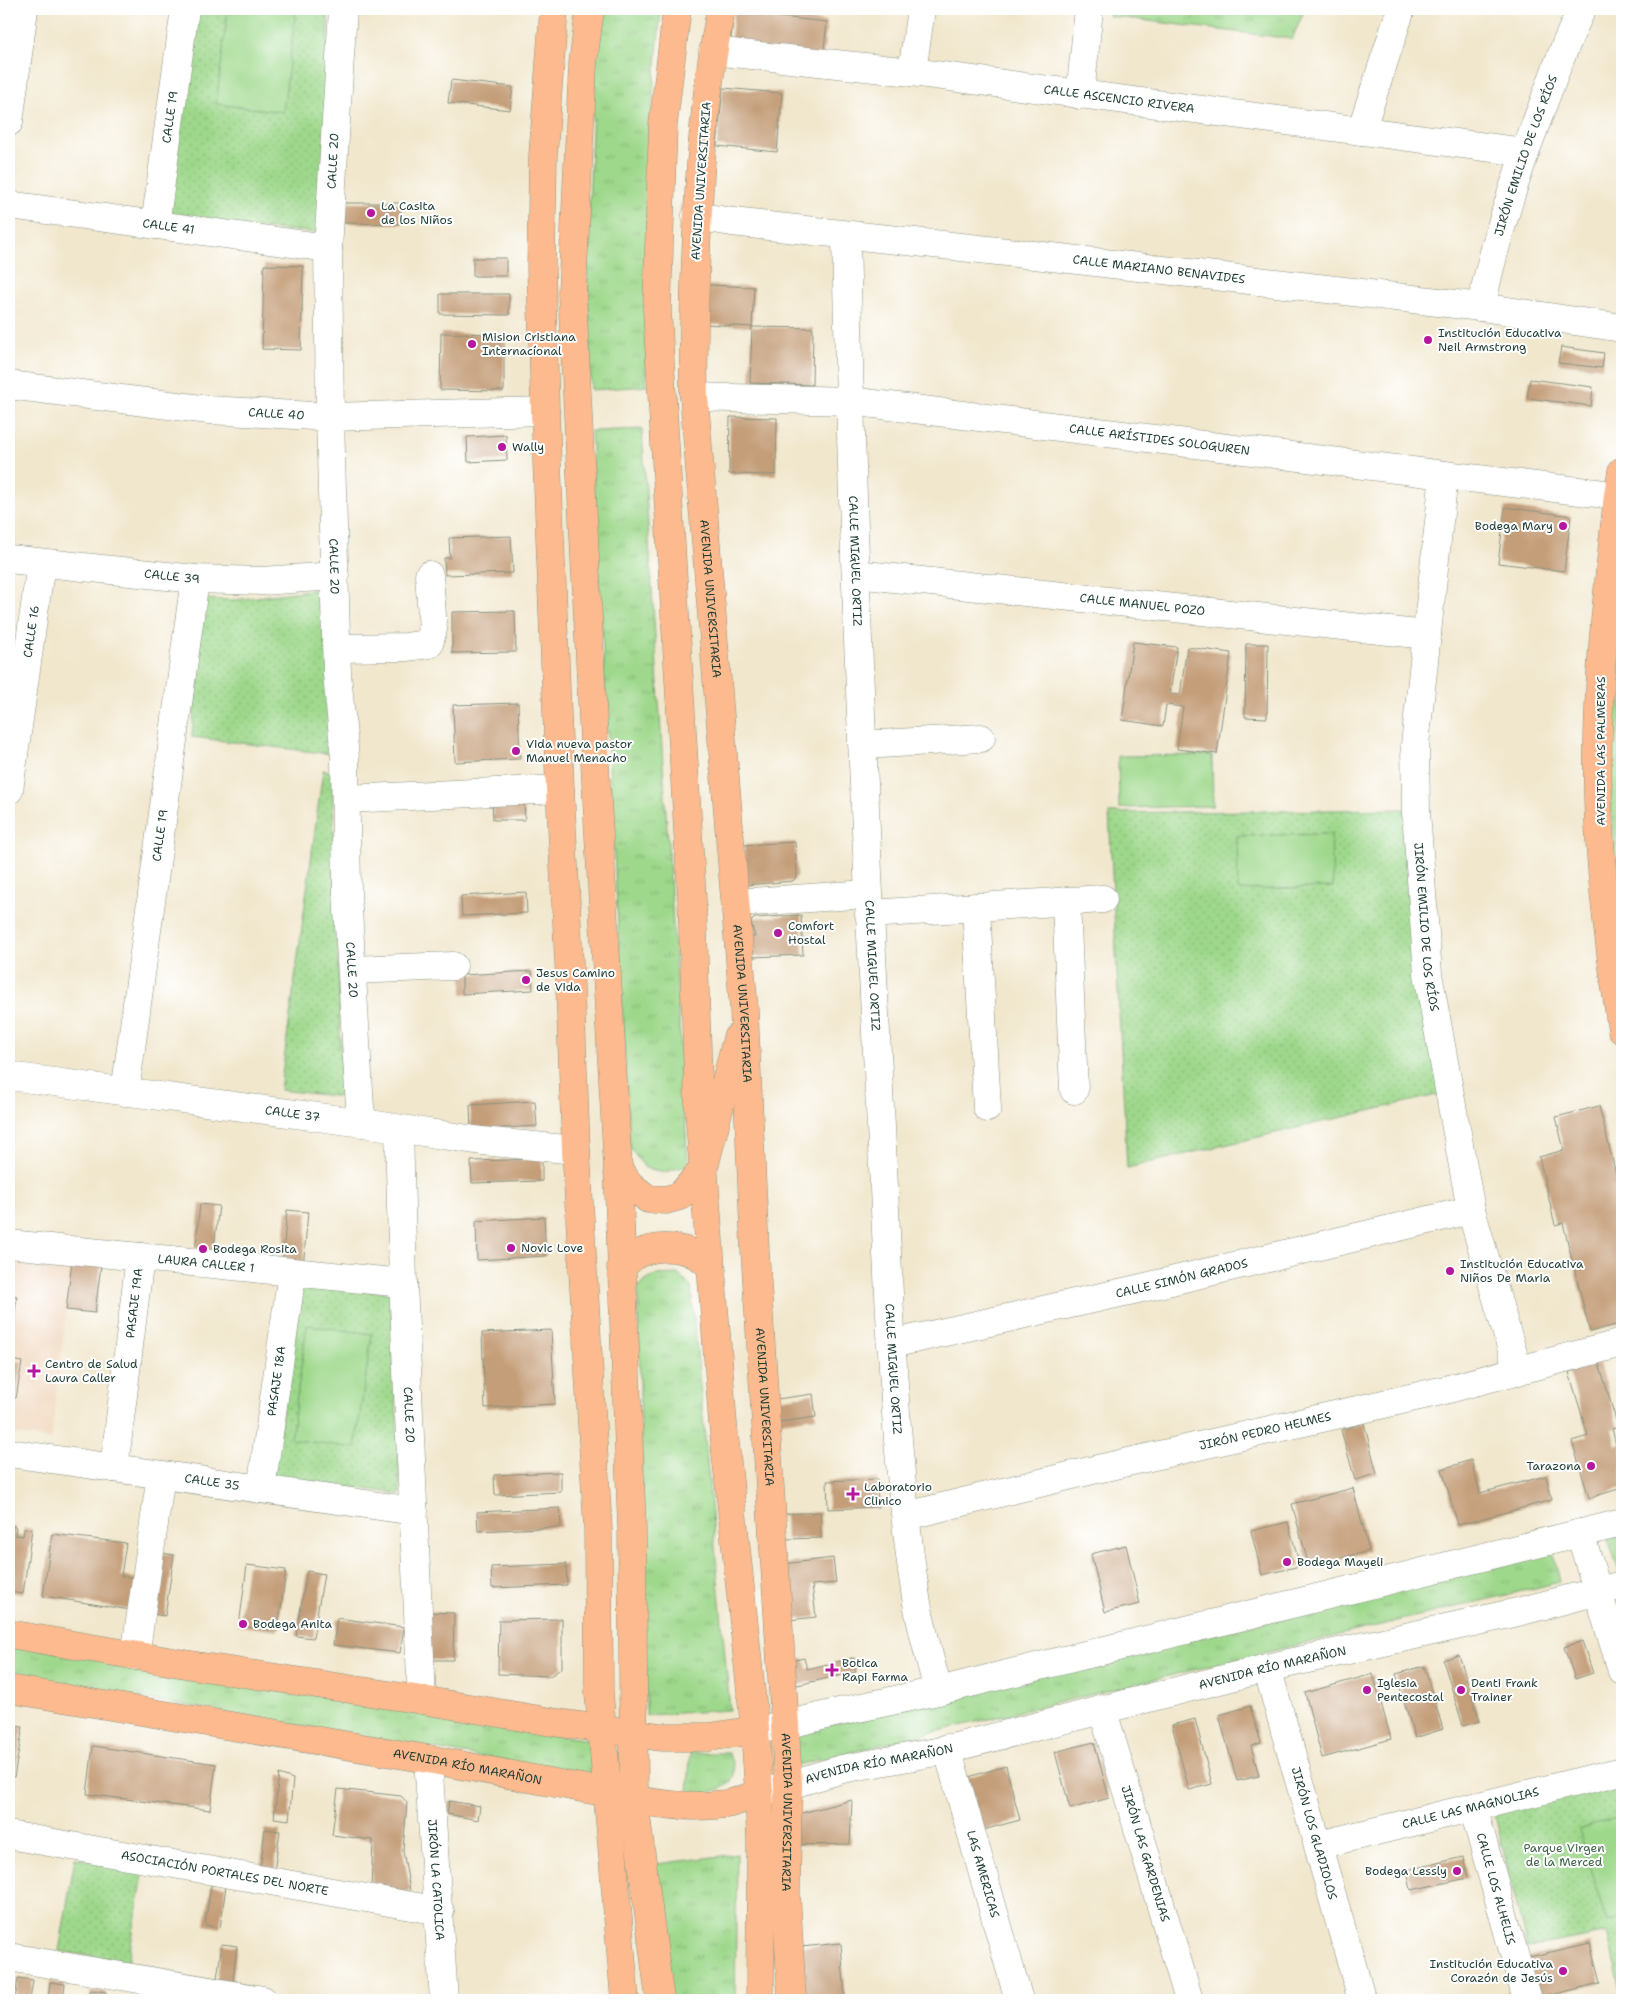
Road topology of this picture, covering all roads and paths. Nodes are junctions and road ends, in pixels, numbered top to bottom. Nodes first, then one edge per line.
1 (24, 9) edge
2 (185, 9) edge
3 (343, 9) edge
4 (554, 9) edge
5 (590, 9) edge
6 (677, 9) edge
7 (721, 9) edge
8 (921, 9) edge
9 (1089, 9) edge
10 (1401, 9) edge
11 (1582, 9) edge
12 (713, 51) junction
13 (13, 53) edge
14 (912, 72) junction
15 (1080, 95) junction
16 (9, 122) edge
17 (1362, 131) junction
18 (1524, 152) junction
19 (9, 205) edge
20 (696, 216) junction
21 (155, 225) junction
22 (846, 235) junction
23 (328, 248) junction
24 (1481, 307) junction
25 (1622, 328) edge
26 (9, 385) edge
27 (694, 397) junction
28 (850, 401) junction
29 (545, 411) junction
30 (330, 417) junction
31 (1444, 475) junction
32 (1621, 487) edge
33 (9, 559) edge
34 (41, 563) junction
35 (856, 574) junction
36 (428, 575) dead end
37 (335, 576) junction
38 (196, 579) junction
39 (1427, 635) junction
40 (337, 648) junction
41 (13, 728) edge
42 (980, 738) dead end
43 (862, 743) junction
44 (560, 789) junction
45 (9, 790) edge
46 (346, 800) junction
47 (1103, 899) dead end
48 (1066, 901) junction
49 (736, 903) junction
50 (868, 904) junction
51 (976, 907) junction
52 (453, 966) dead end
53 (352, 970) junction
54 (744, 1010) junction
55 (1622, 1030) edge
56 (9, 1076) edge
57 (1074, 1090) dead end
58 (125, 1092) junction
59 (988, 1108) dead end
60 (364, 1123) junction
61 (399, 1129) junction
62 (576, 1150) junction
63 (704, 1168) junction
64 (618, 1169) junction
65 (1471, 1210) junction
66 (9, 1244) edge
67 (140, 1257) junction
68 (621, 1266) junction
69 (712, 1270) junction
70 (292, 1273) junction
71 (403, 1283) junction
72 (1622, 1343) edge
73 (891, 1344) junction
74 (1518, 1371) junction
75 (9, 1453) edge
76 (114, 1468) junction
77 (161, 1475) junction
78 (261, 1489) junction
79 (414, 1511) junction
80 (906, 1516) junction
81 (1622, 1523) edge
82 (598, 1529) junction
83 (632, 1530) junction
84 (1580, 1533) junction
85 (1610, 1588) edge
86 (9, 1634) edge
87 (135, 1656) junction
88 (1267, 1668) junction
89 (1622, 1671) edge
90 (9, 1689) edge
91 (938, 1691) junction
92 (422, 1700) junction
93 (1102, 1708) junction
94 (785, 1725) junction
95 (602, 1728) junction
96 (755, 1730) junction
97 (633, 1732) junction
98 (946, 1748) junction
99 (428, 1759) junction
100 (1622, 1771) edge
101 (788, 1785) junction
102 (608, 1792) junction
103 (759, 1794) junction
104 (634, 1800) junction
105 (1473, 1807) junction
106 (9, 1835) edge
107 (1318, 1845) junction
108 (440, 1911) junction
109 (9, 1957) edge
110 (263, 2000) edge
111 (444, 2000) edge
112 (625, 2000) edge
113 (660, 2000) edge
114 (760, 2000) edge
115 (792, 2000) edge
116 (1019, 2000) edge
117 (1189, 2000) edge
118 (1362, 2000) edge
119 (1527, 2000) edge

1 - 13 street
2 - 21 street, CALLE 19
3 - 23 street, CALLE 20
4 - 29 main road
5 - 64 main road
6 - 63 main road, AVENIDA UNIVERSITARIA
7 - 12 main road, AVENIDA UNIVERSITARIA
8 - 14 street
9 - 15 street
10 - 17 street
11 - 18 street, JIRÓN EMILIO DE LOS RÍOS
12 - 14 street, CALLE ASCENCIO RIVERA
12 - 20 main road, AVENIDA UNIVERSITARIA
13 - 16 street
14 - 15 street, CALLE ASCENCIO RIVERA
15 - 17 street, CALLE ASCENCIO RIVERA
17 - 18 street, CALLE ASCENCIO RIVERA
18 - 24 street, JIRÓN EMILIO DE LOS RÍOS
19 - 21 street, CALLE 41
20 - 22 street, CALLE MARIANO BENAVIDES
20 - 27 main road, AVENIDA UNIVERSITARIA
21 - 23 street, CALLE 41
22 - 24 street, CALLE MARIANO BENAVIDES
22 - 28 street, CALLE MIGUEL ORTIZ
23 - 30 street, CALLE 20
24 - 25 street, CALLE MARIANO BENAVIDES
26 - 30 street, CALLE 40
27 - 28 street, CALLE ARÍSTIDES SOLOGUREN
27 - 49 main road, AVENIDA UNIVERSITARIA
28 - 31 street, CALLE ARÍSTIDES SOLOGUREN
28 - 35 street, CALLE MIGUEL ORTIZ
29 - 30 street, CALLE 40
29 - 44 main road
30 - 37 street, CALLE 20
31 - 32 street, CALLE ARÍSTIDES SOLOGUREN
31 - 39 street, JIRÓN EMILIO DE LOS RÍOS
32 - 55 main road, AVENIDA LAS PALMERAS
33 - 34 street, CALLE 39
34 - 38 street, CALLE 39
34 - 41 street, CALLE 16
35 - 39 street, CALLE MANUEL POZO
35 - 43 street, CALLE MIGUEL ORTIZ
36 - 40 street
37 - 38 street, CALLE 39
37 - 40 street, CALLE 20
38 - 58 street, CALLE 19
39 - 65 street, JIRÓN EMILIO DE LOS RÍOS
40 - 46 street, CALLE 20
41 - 45 street, CALLE 16
42 - 43 street
43 - 50 street, CALLE MIGUEL ORTIZ
44 - 46 street
44 - 62 main road
46 - 53 street, CALLE 20
47 - 48 street
48 - 51 street
48 - 57 street
49 - 50 street
49 - 54 main road, AVENIDA UNIVERSITARIA
50 - 51 street
50 - 73 street, CALLE MIGUEL ORTIZ
51 - 59 street
52 - 53 street
53 - 60 street, CALLE 20
54 - 63 main road
54 - 94 main road, AVENIDA UNIVERSITARIA
56 - 58 street, CALLE 37
58 - 60 street, CALLE 37
60 - 61 street, CALLE 37
61 - 62 street, CALLE 37
61 - 71 street, CALLE 20
62 - 82 main road
63 - 64 main road
63 - 69 main road, AVENIDA UNIVERSITARIA
64 - 68 main road
65 - 73 street, CALLE SIMÓN GRADOS
65 - 74 street, JIRÓN EMILIO DE LOS RÍOS
66 - 67 street, LAURA CALLER 1
67 - 70 street, LAURA CALLER 1
67 - 76 street, PASAJE 19A
68 - 69 main road
68 - 83 main road
69 - 96 main road, AVENIDA UNIVERSITARIA
70 - 71 street, LAURA CALLER 1
70 - 78 street, PASAJE 18A
71 - 79 street, CALLE 20
72 - 74 street, JIRÓN PEDRO HELMES
73 - 80 street, CALLE MIGUEL ORTIZ
74 - 80 street, JIRÓN PEDRO HELMES
75 - 76 street, CALLE 35
76 - 77 street, CALLE 35
77 - 78 street, CALLE 35
77 - 87 street
78 - 79 street, CALLE 35
79 - 92 street, CALLE 20
80 - 91 street, CALLE MIGUEL ORTIZ
81 - 84 street
82 - 83 main road
82 - 95 main road
83 - 97 main road
84 - 85 street
84 - 91 street
85 - 88 street, AVENIDA RÍO MARAÑON
85 - 89 street
86 - 87 main road
87 - 92 main road
88 - 93 street, AVENIDA RÍO MARAÑON
88 - 107 street, JIRÓN LOS GLADIOLOS
90 - 99 main road, AVENIDA RÍO MARAÑON
91 - 94 street
92 - 95 main road
93 - 98 street, AVENIDA RÍO MARAÑON
93 - 117 street, JIRÓN LAS GARDENIAS
94 - 96 street
94 - 101 main road, AVENIDA UNIVERSITARIA
95 - 97 main road
95 - 102 main road
96 - 97 main road
96 - 103 main road, AVENIDA UNIVERSITARIA
97 - 104 main road
98 - 101 street, AVENIDA RÍO MARAÑON
98 - 116 street, LAS AMERICAS
99 - 102 main road, AVENIDA RÍO MARAÑON
99 - 108 street, JIRÓN LA CATOLICA
100 - 105 street, CALLE LAS MAGNOLIAS
101 - 103 street, AVENIDA RÍO MARAÑON
101 - 115 main road, AVENIDA UNIVERSITARIA
102 - 104 main road, AVENIDA RÍO MARAÑON
102 - 112 main road
103 - 104 main road, AVENIDA RÍO MARAÑON
103 - 114 main road, AVENIDA UNIVERSITARIA
104 - 113 main road
105 - 107 street, CALLE LAS MAGNOLIAS
105 - 119 street, CALLE LOS ALHELIS
106 - 108 street, ASOCIACIÓN PORTALES DEL NORTE
107 - 118 street, JIRÓN LOS GLADIOLOS
108 - 111 street, JIRÓN LA CATOLICA
109 - 110 street

